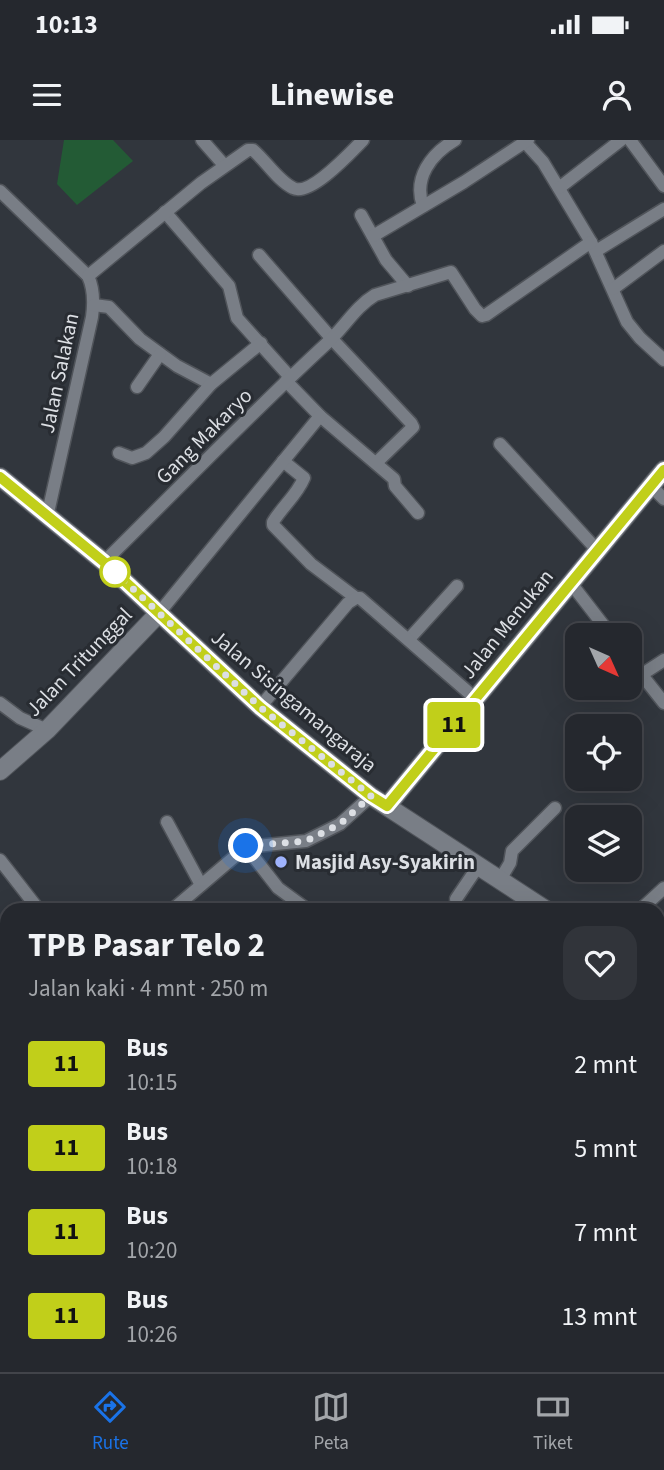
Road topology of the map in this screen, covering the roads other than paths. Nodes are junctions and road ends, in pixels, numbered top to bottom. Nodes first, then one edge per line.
1 (202, 140) edge
2 (363, 140) edge
3 (455, 140) edge
4 (621, 140) edge
5 (630, 140) edge
6 (525, 141) edge
7 (224, 165) junction
8 (664, 186) edge
9 (559, 188) junction
10 (0, 191) edge
11 (423, 206) junction
12 (664, 209) edge
13 (164, 212) junction
14 (360, 215) dead end
15 (373, 236) junction
16 (593, 247) junction
17 (664, 251) edge
18 (259, 255) dead end
19 (94, 272) junction
20 (408, 286) junction
21 (612, 289) junction
22 (99, 305) junction
23 (332, 339) junction
24 (261, 343) junction
25 (160, 354) junction
26 (664, 360) edge
27 (288, 379) junction
28 (211, 384) junction
29 (137, 387) dead end
30 (320, 415) junction
31 (500, 444) dead end
32 (119, 453) dead end
33 (283, 461) junction
34 (377, 463) junction
35 (664, 470) edge
36 (0, 477) edge
37 (651, 486) junction
38 (664, 499) edge
39 (418, 513) dead end
40 (47, 516) junction
41 (598, 551) junction
42 (104, 562) junction
43 (570, 582) junction
44 (457, 586) dead end
45 (356, 598) junction
46 (159, 613) junction
47 (602, 623) edge
48 (409, 639) junction
49 (664, 660) edge
50 (642, 674) joint
51 (476, 699) junction
52 (0, 703) edge
53 (664, 703) edge
54 (260, 707) junction
55 (47, 730) junction
56 (0, 771) edge
57 (379, 801) junction
58 (555, 807) dead end
59 (167, 822) dead end
60 (246, 846) junction
61 (0, 860) edge
62 (479, 864) junction
63 (501, 878) junction
64 (201, 886) junction
65 (664, 888) edge
66 (456, 899) dead end
67 (34, 903) edge
68 (180, 903) edge
69 (298, 903) edge
70 (536, 903) edge
71 (648, 903) edge

1 - 7 street
2 - 7 street
3 - 11 street
4 - 9 street
5 - 8 street
6 - 9 street
6 - 11 street
7 - 13 street
9 - 16 street
10 - 19 street
11 - 15 street
12 - 16 street
13 - 19 street
13 - 24 street
14 - 15 street
15 - 20 street
16 - 20 street, Gang Makaryo
16 - 21 street
17 - 21 street
18 - 23 street
19 - 22 street, Jalan Salakan
20 - 23 street, Gang Makaryo
21 - 26 street
22 - 25 street
22 - 40 street, Jalan Salakan
23 - 27 street, Gang Makaryo
23 - 34 street
24 - 27 street
24 - 28 street
25 - 28 street
25 - 29 street
27 - 30 street
27 - 42 street, Gang Makaryo
28 - 32 street
30 - 33 street
30 - 34 street
31 - 41 street
33 - 45 street
33 - 46 street
34 - 39 street
35 - 37 main road, Jalan Menukan
36 - 40 main road, Jalan Sisingamangaraja
37 - 38 street
37 - 41 main road, Jalan Menukan
40 - 42 main road, Jalan Sisingamangaraja
41 - 43 main road, Jalan Menukan
42 - 46 main road, Jalan Sisingamangaraja
43 - 47 street
43 - 51 main road, Jalan Menukan
44 - 48 street
45 - 48 street
45 - 54 street
46 - 54 main road, Jalan Sisingamangaraja
46 - 55 main road, Jalan Tritunggal
48 - 51 street
49 - 50 street
50 - 53 street
51 - 57 main road, Jalan Menukan
52 - 55 street
54 - 57 main road, Jalan Sisingamangaraja
55 - 56 main road, Jalan Tritunggal
57 - 60 street
57 - 62 main road, Jalan Sisingamangaraja
58 - 63 street
59 - 64 street
60 - 64 street
60 - 69 street
61 - 67 street
62 - 63 main road, Jalan Sisingamangaraja
62 - 66 street
63 - 70 main road, Jalan Sisingamangaraja
64 - 68 street
65 - 71 street

